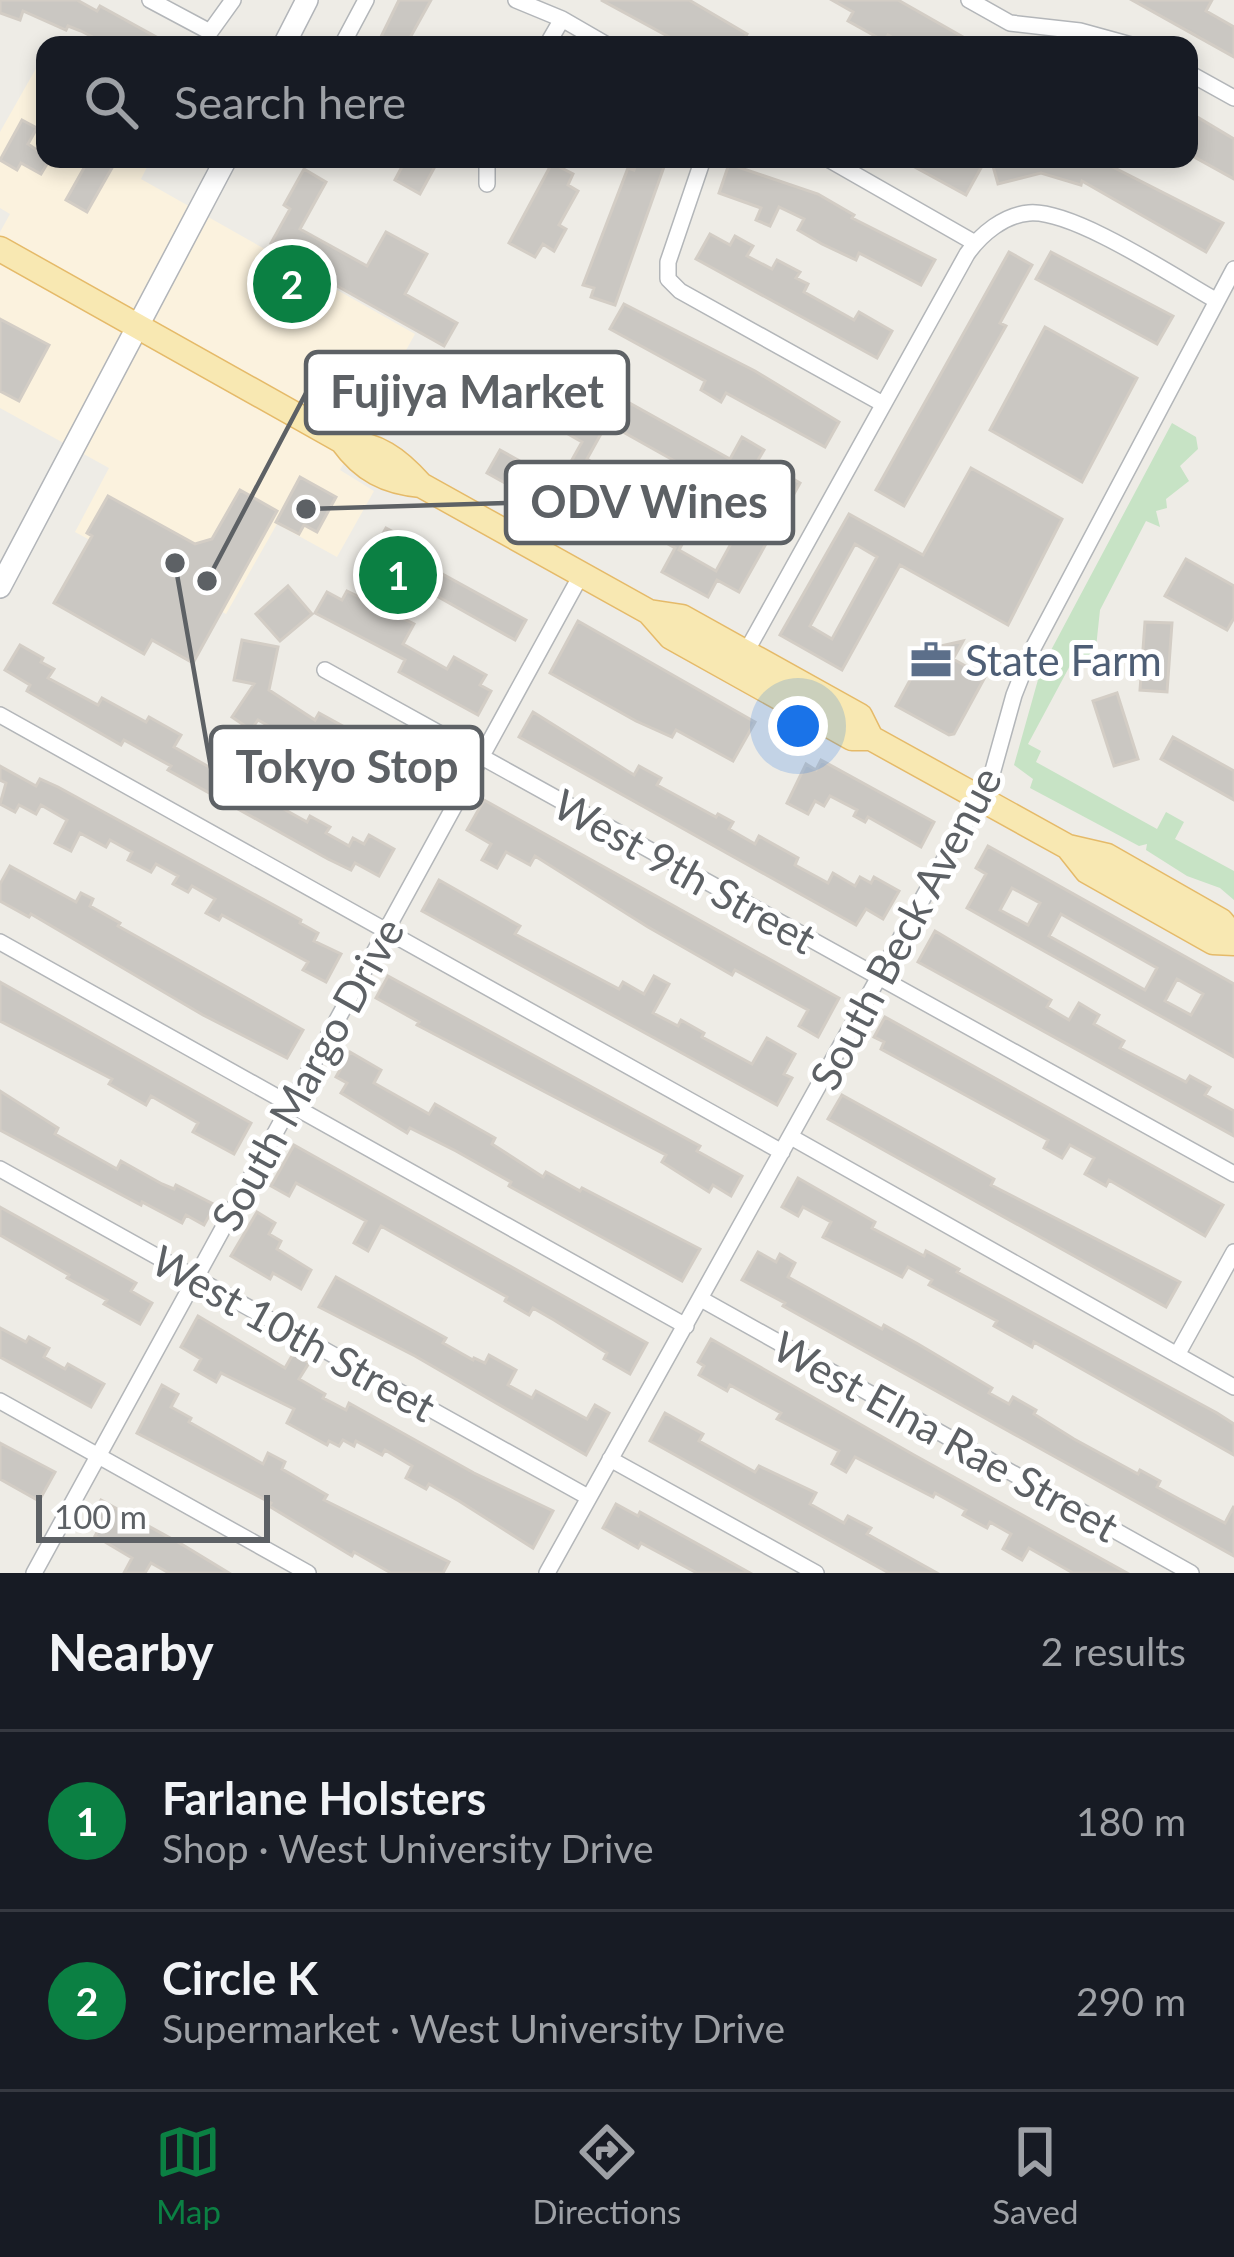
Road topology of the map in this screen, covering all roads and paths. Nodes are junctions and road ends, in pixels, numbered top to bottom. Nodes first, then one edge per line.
1 (151, 0) edge
2 (233, 0) edge
3 (308, 0) edge
4 (366, 0) edge
5 (516, 0) edge
6 (969, 0) edge
7 (562, 19) junction
8 (289, 36) edge
9 (347, 36) edge
10 (552, 36) edge
11 (591, 36) edge
12 (1098, 36) edge
13 (1198, 78) edge
14 (1234, 98) edge
15 (221, 168) edge
16 (487, 168) edge
17 (700, 168) edge
18 (844, 168) edge
19 (487, 184) dead end
20 (975, 243) junction
21 (0, 249) edge
22 (1234, 269) edge
23 (1217, 301) junction
24 (140, 327) junction
25 (883, 404) junction
26 (581, 575) junction
27 (0, 587) edge
28 (649, 612) junction
29 (746, 652) junction
30 (325, 670) dead end
31 (0, 715) edge
32 (872, 738) junction
33 (480, 757) junction
34 (979, 797) junction
35 (386, 931) junction
36 (1234, 940) edge
37 (0, 942) edge
38 (879, 978) junction
39 (290, 1104) junction
40 (786, 1145) junction
41 (0, 1169) edge
42 (1234, 1174) edge
43 (1234, 1252) edge
44 (196, 1278) junction
45 (701, 1299) junction
46 (686, 1326) junction
47 (1177, 1355) junction
48 (1234, 1387) edge
49 (0, 1401) edge
50 (99, 1456) junction
51 (610, 1459) junction
52 (589, 1498) junction
53 (34, 1573) edge
54 (308, 1573) edge
55 (547, 1573) edge
56 (816, 1573) edge
57 (1191, 1573) edge

1 - 2 street
3 - 8 main road
4 - 9 street
5 - 7 street
6 - 12 street
7 - 10 street
7 - 11 street
13 - 14 street
15 - 24 main road
16 - 19 street
17 - 25 street
18 - 20 street
20 - 23 street
20 - 25 street
21 - 24 main road
22 - 23 street, South Beck Avenue
23 - 34 street, South Beck Avenue
24 - 26 main road
24 - 27 main road
25 - 29 street
26 - 28 main road
26 - 33 street, South Margo Drive
28 - 29 main road
28 - 32 main road
29 - 32 main road
30 - 33 street, West 9th Street
31 - 35 street
32 - 34 main road
33 - 35 street, South Margo Drive
33 - 38 street, West 9th Street
34 - 36 main road
34 - 38 street, South Beck Avenue
35 - 39 street, South Margo Drive
35 - 40 street
37 - 39 street
38 - 40 street, South Beck Avenue
38 - 42 street, West 9th Street
39 - 44 street, South Margo Drive
39 - 46 street
40 - 45 street, South Beck Avenue
40 - 47 street
41 - 44 street, West 10th Street
43 - 47 street
44 - 50 street, South Margo Drive
44 - 52 street, West 10th Street
45 - 46 street, South Beck Avenue
45 - 57 street, West Elna Rae Street
46 - 51 street, South Beck Avenue
47 - 48 street
49 - 50 street
50 - 53 street, South Margo Drive
50 - 54 street
51 - 52 street, South Beck Avenue
51 - 56 street
52 - 55 street, South Beck Avenue

